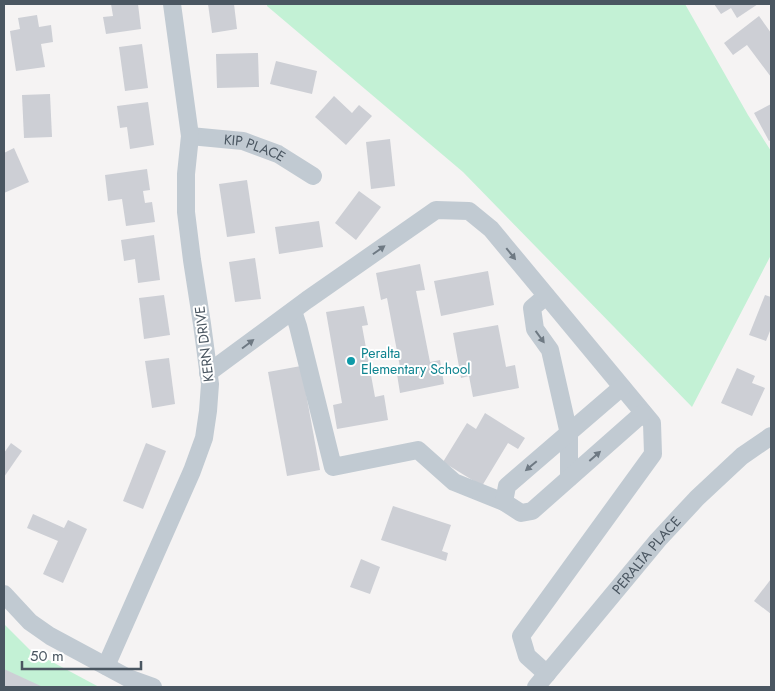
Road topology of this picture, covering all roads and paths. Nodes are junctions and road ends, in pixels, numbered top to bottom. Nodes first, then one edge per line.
1 (172, 4) edge
2 (190, 136) junction
3 (313, 176) dead end
4 (546, 296) junction
5 (293, 311) junction
6 (208, 374) junction
7 (622, 387) junction
8 (643, 413) junction
9 (569, 434) junction
10 (771, 436) edge
11 (570, 478) junction
12 (504, 502) junction
13 (4, 594) edge
14 (106, 666) junction
15 (542, 680) edge
16 (143, 686) edge

1 - 2 street, KERN DRIVE
2 - 3 street, KIP PLACE
2 - 6 street, KERN DRIVE
5 -> 4 street
4 - 7 street
4 -> 9 street
6 -> 5 street
5 - 12 street
6 - 14 street, KERN DRIVE
7 - 8 street
7 - 9 street
11 -> 8 street
8 - 15 street
9 - 11 street
9 -> 12 street
10 - 15 street, PERALTA PLACE
11 - 12 street
13 - 14 street
14 - 16 street

